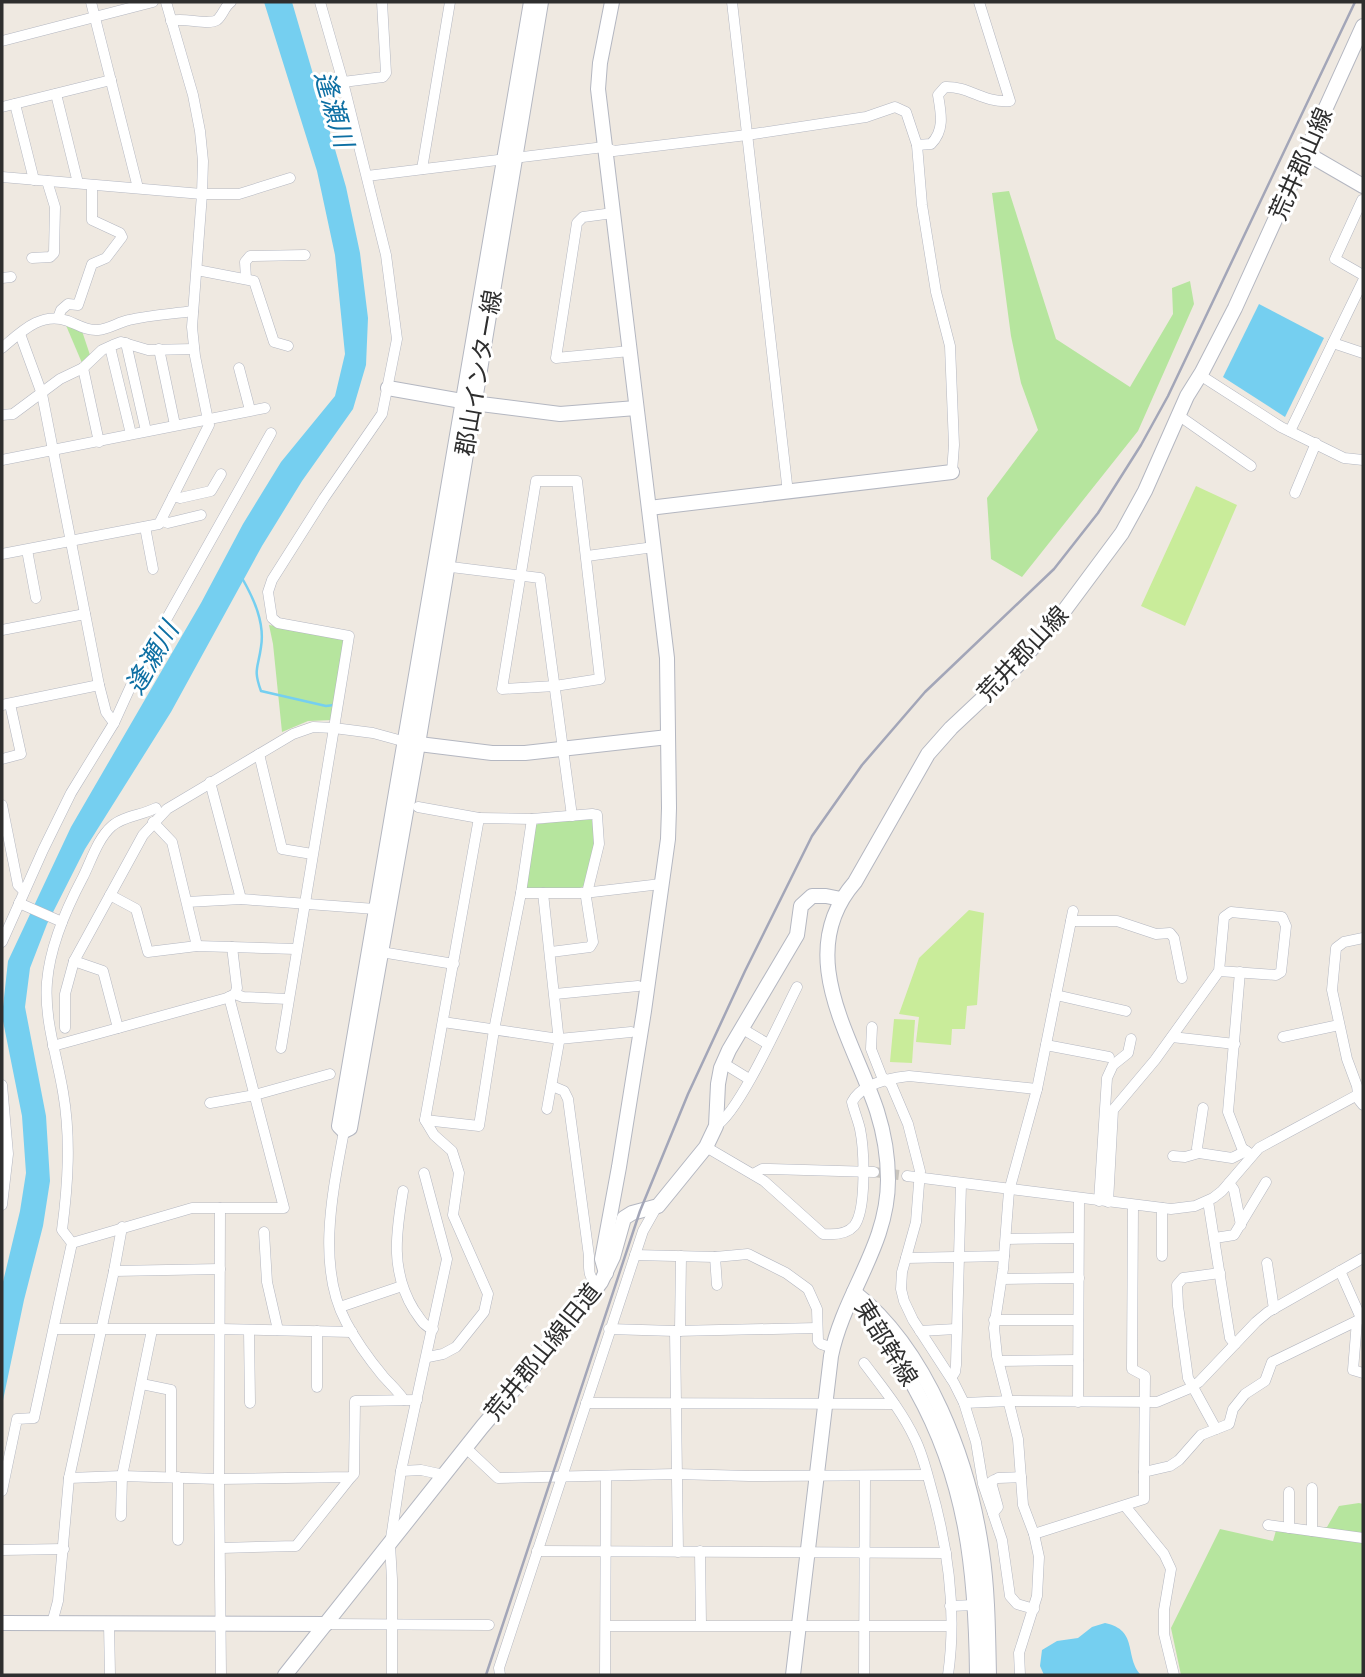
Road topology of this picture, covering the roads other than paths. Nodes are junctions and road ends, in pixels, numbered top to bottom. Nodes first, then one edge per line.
1 (91, 2) edge
2 (153, 2) edge
3 (166, 2) edge
4 (231, 2) edge
5 (320, 2) edge
6 (382, 2) edge
7 (450, 2) edge
8 (531, 2) edge
9 (541, 2) edge
10 (612, 2) edge
11 (732, 2) edge
12 (979, 2) edge
13 (94, 17) junction
14 (171, 21) junction
15 (1363, 26) edge
16 (2, 40) edge
17 (111, 80) junction
18 (343, 82) junction
19 (56, 94) junction
20 (15, 104) junction
21 (2, 107) edge
22 (747, 135) junction
23 (917, 145) junction
24 (604, 147) junction
25 (1306, 152) junction
26 (510, 158) junction
27 (422, 169) junction
28 (367, 176) junction
29 (2, 177) edge
30 (290, 178) dead end
31 (34, 180) junction
32 (47, 181) junction
33 (78, 183) junction
34 (92, 185) junction
35 (138, 188) junction
36 (1363, 193) edge
37 (202, 194) junction
38 (613, 213) junction
39 (305, 255) dead end
40 (32, 258) dead end
41 (197, 270) junction
42 (1363, 278) edge
43 (246, 279) junction
44 (193, 311) junction
45 (58, 318) junction
46 (20, 334) junction
47 (1333, 342) junction
48 (126, 343) junction
49 (288, 346) dead end
50 (110, 347) junction
51 (2, 348) edge
52 (159, 349) junction
53 (194, 349) junction
54 (630, 351) junction
55 (1363, 353) edge
56 (83, 368) junction
57 (239, 368) dead end
58 (1200, 375) junction
59 (388, 388) junction
60 (42, 394) junction
61 (468, 402) junction
62 (265, 408) dead end
63 (636, 408) junction
64 (250, 411) junction
65 (2, 415) edge
66 (1178, 415) junction
67 (208, 419) junction
68 (175, 425) junction
69 (146, 431) junction
70 (1290, 431) junction
71 (271, 433) dead end
72 (131, 434) junction
73 (99, 442) junction
74 (1316, 443) junction
75 (54, 450) junction
76 (2, 460) edge
77 (1363, 460) edge
78 (1251, 466) dead end
79 (952, 472) joint
80 (221, 474) dead end
81 (788, 493) junction
82 (1295, 493) dead end
83 (173, 496) junction
84 (649, 508) junction
85 (201, 515) dead end
86 (163, 521) junction
87 (145, 527) junction
88 (72, 541) junction
89 (654, 547) junction
90 (27, 550) junction
91 (2, 554) edge
92 (587, 556) junction
93 (441, 566) junction
94 (153, 569) dead end
95 (519, 577) junction
96 (36, 598) dead end
97 (85, 614) junction
98 (2, 630) edge
99 (99, 685) junction
100 (555, 686) junction
101 (6, 705) edge
102 (114, 723) junction
103 (334, 728) junction
104 (668, 737) junction
105 (412, 743) junction
106 (563, 750) junction
107 (259, 754) junction
108 (2, 759) edge
109 (211, 782) junction
110 (2, 806) edge
111 (418, 807) dead end
112 (156, 808) dead end
113 (572, 816) junction
114 (479, 818) junction
115 (532, 819) junction
116 (153, 822) junction
117 (312, 854) junction
118 (661, 884) junction
119 (24, 891) junction
120 (587, 892) junction
121 (521, 893) junction
122 (543, 893) junction
123 (110, 895) junction
124 (241, 899) junction
125 (841, 899) junction
126 (187, 902) junction
127 (304, 903) junction
128 (21, 904) junction
129 (375, 909) junction
130 (62, 922) junction
131 (1363, 938) edge
132 (2, 942) edge
133 (197, 946) junction
134 (232, 947) junction
135 (296, 949) junction
136 (375, 951) junction
137 (551, 952) junction
138 (74, 961) junction
139 (454, 964) junction
140 (1219, 971) junction
141 (1240, 972) junction
142 (1182, 978) dead end
143 (638, 986) dead end
144 (797, 987) dead end
145 (555, 994) junction
146 (1056, 995) junction
147 (232, 996) junction
148 (288, 999) junction
149 (1126, 1011) dead end
150 (443, 1022) junction
151 (1339, 1025) junction
152 (872, 1027) dead end
153 (65, 1028) dead end
154 (118, 1028) junction
155 (741, 1028) junction
156 (494, 1030) junction
157 (631, 1032) dead end
158 (1172, 1037) junction
159 (1283, 1037) dead end
160 (559, 1039) junction
161 (1131, 1039) dead end
162 (768, 1044) junction
163 (1235, 1044) junction
164 (1046, 1045) junction
165 (53, 1046) junction
166 (281, 1048) dead end
167 (1109, 1057) dead end
168 (723, 1063) junction
169 (330, 1074) dead end
170 (749, 1079) junction
171 (886, 1080) junction
172 (2, 1085) edge
173 (552, 1086) junction
174 (868, 1087) junction
175 (1037, 1089) junction
176 (1361, 1093) edge
177 (255, 1095) junction
178 (210, 1103) dead end
179 (1363, 1105) edge
180 (1203, 1108) dead end
181 (547, 1109) dead end
182 (425, 1120) junction
183 (3, 1125) edge
184 (716, 1126) junction
185 (344, 1130) joint
186 (706, 1147) junction
187 (1199, 1153) junction
188 (1249, 1153) junction
189 (1173, 1156) dead end
190 (869, 1172) junction
191 (424, 1173) dead end
192 (754, 1174) junction
193 (907, 1177) tunnel mouth
194 (920, 1178) junction
195 (1266, 1182) dead end
196 (1229, 1183) junction
197 (961, 1184) junction
198 (403, 1191) dead end
199 (1009, 1191) junction
200 (1079, 1199) junction
201 (1103, 1201) junction
202 (1208, 1201) junction
203 (2, 1205) edge
204 (1133, 1205) junction
205 (220, 1208) junction
206 (656, 1208) junction
207 (1162, 1208) junction
208 (1241, 1225) junction
209 (122, 1227) junction
210 (264, 1232) dead end
211 (1078, 1238) junction
212 (1215, 1238) junction
213 (1006, 1239) junction
214 (72, 1242) junction
215 (635, 1255) junction
216 (959, 1255) junction
217 (681, 1256) junction
218 (1004, 1256) junction
219 (1163, 1256) dead end
220 (715, 1258) junction
221 (906, 1258) junction
222 (1363, 1258) edge
223 (1267, 1263) dead end
224 (220, 1269) junction
225 (114, 1271) junction
226 (1340, 1271) junction
227 (1220, 1273) junction
228 (1079, 1278) junction
229 (602, 1279) junction
230 (1002, 1279) junction
231 (716, 1285) dead end
232 (402, 1286) junction
233 (854, 1292) junction
234 (340, 1307) junction
235 (1274, 1309) junction
236 (1361, 1319) edge
237 (994, 1320) junction
238 (1079, 1320) junction
239 (817, 1328) junction
240 (54, 1329) junction
241 (220, 1329) junction
242 (433, 1329) junction
243 (610, 1329) junction
244 (956, 1329) junction
245 (102, 1330) junction
246 (152, 1330) junction
247 (249, 1330) junction
248 (278, 1330) junction
249 (317, 1331) junction
250 (678, 1331) junction
251 (920, 1331) junction
252 (352, 1332) junction
253 (1234, 1344) junction
254 (833, 1348) junction
255 (428, 1357) junction
256 (1078, 1360) junction
257 (999, 1361) junction
258 (864, 1363) dead end
259 (1363, 1373) edge
260 (951, 1378) junction
261 (142, 1384) junction
262 (317, 1387) dead end
263 (1192, 1387) junction
264 (404, 1400) junction
265 (417, 1400) junction
266 (1010, 1401) junction
267 (1078, 1402) junction
268 (1144, 1402) junction
269 (250, 1403) dead end
270 (586, 1403) junction
271 (964, 1403) junction
272 (894, 1404) junction
273 (676, 1405) junction
274 (825, 1405) junction
275 (1216, 1429) junction
276 (466, 1448) junction
277 (401, 1471) junction
278 (1144, 1472) junction
279 (973, 1473) junction
280 (676, 1474) junction
281 (444, 1475) junction
282 (928, 1475) junction
283 (122, 1476) junction
284 (606, 1476) junction
285 (174, 1477) junction
286 (351, 1477) junction
287 (561, 1477) junction
288 (817, 1477) junction
289 (865, 1477) junction
290 (1021, 1477) junction
291 (69, 1478) junction
292 (219, 1479) junction
293 (1312, 1488) dead end
294 (2, 1491) edge
295 (1289, 1492) dead end
296 (1125, 1506) junction
297 (993, 1513) junction
298 (121, 1516) dead end
299 (1268, 1525) dead end
300 (1289, 1528) junction
301 (1312, 1531) junction
302 (1034, 1534) junction
303 (1363, 1538) edge
304 (178, 1540) dead end
305 (390, 1545) junction
306 (221, 1548) junction
307 (64, 1549) junction
308 (2, 1550) edge
309 (537, 1551) junction
310 (700, 1551) junction
311 (807, 1551) junction
312 (605, 1552) junction
313 (678, 1552) junction
314 (864, 1552) junction
315 (946, 1553) junction
316 (975, 1605) junction
317 (950, 1606) junction
318 (1034, 1609) junction
319 (2, 1623) edge
320 (52, 1623) junction
321 (110, 1624) junction
322 (220, 1624) junction
323 (326, 1624) junction
324 (392, 1625) junction
325 (489, 1625) dead end
326 (701, 1625) junction
327 (606, 1626) junction
328 (799, 1626) junction
329 (864, 1626) junction
330 (951, 1626) junction
331 (110, 1675) edge
332 (221, 1675) edge
333 (285, 1675) edge
334 (393, 1675) edge
335 (499, 1675) edge
336 (605, 1675) edge
337 (793, 1675) edge
338 (864, 1675) edge
339 (948, 1675) edge
340 (977, 1675) edge
341 (989, 1675) edge
342 (1020, 1675) edge
343 (1174, 1675) edge

1 - 13 street
2 - 13 street
3 - 14 street
4 - 14 street
5 - 18 street
6 - 18 street
7 - 27 street
8 - 26 street
9 - 26 street, 郡山インター線
10 - 24 street
11 - 22 street
12 - 23 street
13 - 16 street
13 - 17 street
14 - 37 street
15 - 25 street, 荒井郡山線
17 - 19 street
17 - 35 street
18 - 28 street
19 - 20 street
19 - 33 street
20 - 21 street
20 - 31 street
22 - 23 street
22 - 24 street
22 - 81 street
23 - 79 street
24 - 26 street
24 - 38 street
25 - 36 street
25 - 58 street, 荒井郡山線
26 - 27 street
26 - 61 street, 郡山インター線
27 - 28 street
28 - 59 street
29 - 31 street
30 - 37 street
31 - 32 street
32 - 33 street
32 - 40 street
33 - 34 street
34 - 35 street
34 - 45 street
35 - 37 street
36 - 42 street
37 - 41 street
38 - 54 street
38 - 54 street
39 - 43 street
41 - 43 street
41 - 44 street
42 - 47 street
43 - 49 street
44 - 45 street
44 - 53 street
45 - 46 street
46 - 51 street
46 - 60 street
47 - 55 street
47 - 70 street
48 - 50 street
48 - 52 street
48 - 69 street
50 - 56 street
50 - 72 street
52 - 53 street
52 - 68 street
53 - 67 street
54 - 63 street
56 - 60 street
56 - 73 street
57 - 64 street
58 - 66 street, 荒井郡山線
58 - 70 street
59 - 61 street
59 - 103 street
60 - 65 street
60 - 75 street
61 - 63 street
61 - 93 street, 郡山インター線
62 - 64 street
63 - 84 street
64 - 67 street
66 - 78 street
66 - 125 street, 荒井郡山線
67 - 68 street
67 - 83 street
68 - 69 street
69 - 72 street
70 - 74 street
71 - 102 street
72 - 73 street
73 - 75 street
74 - 77 street
74 - 82 street
75 - 76 street
75 - 88 street
79 - 81 street
80 - 83 street
81 - 84 street
83 - 86 street
84 - 89 street
85 - 86 street
86 - 87 street
87 - 88 street
87 - 94 street
88 - 90 street
88 - 97 street
89 - 92 street
89 - 104 street
90 - 91 street
90 - 96 street
92 - 95 street
92 - 100 street
93 - 95 street
93 - 105 street, 郡山インター線
95 - 100 street
95 - 100 street
97 - 98 street
97 - 99 street
99 - 101 street
99 - 102 street
100 - 106 street
101 - 108 street
102 - 119 street
103 - 105 street
103 - 107 street
103 - 117 street
104 - 106 street
104 - 118 street
105 - 106 street
105 - 129 street
105 - 136 street
106 - 113 street
107 - 109 street
107 - 117 street
109 - 116 street
109 - 124 street
110 - 119 street
111 - 114 street
112 - 130 street
113 - 115 street
113 - 120 street
114 - 115 street
114 - 139 street
115 - 121 street
116 - 123 street
116 - 126 street
117 - 127 street
118 - 120 street
118 - 229 street
119 - 128 street
120 - 122 street
120 - 137 street
121 - 122 street
121 - 156 street
122 - 137 street
123 - 133 street
123 - 138 street
124 - 126 street
124 - 127 street
125 - 155 street
125 - 174 street, 荒井郡山線
126 - 133 street
127 - 129 street
127 - 135 street
128 - 130 street
128 - 132 street
129 - 136 street
130 - 165 street
131 - 151 street
133 - 134 street
134 - 135 street
134 - 147 street
135 - 148 street
136 - 139 street
136 - 185 street
137 - 145 street
138 - 153 street
138 - 154 street
139 - 150 street
140 - 141 street
140 - 141 street
140 - 158 street
141 - 163 street
142 - 146 street
143 - 145 street
144 - 162 street
145 - 160 street
146 - 149 street
146 - 164 street
147 - 148 street
147 - 154 street
147 - 177 street
148 - 166 street
150 - 156 street
150 - 182 street
151 - 159 street
151 - 176 street
152 - 171 street
154 - 165 street
155 - 162 street
155 - 168 street
156 - 160 street
156 - 182 street
157 - 160 street
158 - 163 street
158 - 201 street
160 - 173 street
161 - 201 street
162 - 170 street
163 - 188 street
164 - 167 street
164 - 175 street
165 - 214 street
168 - 170 street
168 - 184 street
169 - 177 street
170 - 184 street
171 - 174 street
171 - 175 street
171 - 194 street
172 - 183 street
173 - 181 street
173 - 229 street
174 - 190 street
174 - 233 street, 荒井郡山線
175 - 199 street
176 - 179 street
176 - 188 street
177 - 178 street
177 - 205 street
180 - 187 street
182 - 255 street
183 - 203 street
184 - 186 street
185 - 234 street
186 - 192 street
186 - 206 street
187 - 188 street
187 - 189 street
188 - 196 street
190 - 192 street
190 - 192 street
191 - 242 street
193 - 194 street
194 - 197 street
194 - 221 street
195 - 208 street
196 - 202 street
196 - 208 street
197 - 199 street
197 - 216 street
198 - 232 street
199 - 200 street
199 - 213 street
200 - 201 street
200 - 211 street
201 - 204 street
202 - 207 street
202 - 212 street
204 - 207 street
204 - 268 street
205 - 209 street
205 - 224 street
206 - 215 street
206 - 229 street, 荒井郡山線旧道
207 - 219 street
208 - 212 street
209 - 214 street
209 - 225 street
210 - 248 street
211 - 213 street
211 - 228 street
212 - 227 street
213 - 218 street
214 - 240 street
215 - 217 street
215 - 243 street
216 - 218 street
216 - 221 street
216 - 244 street
217 - 220 street
217 - 250 street
218 - 230 street
220 - 231 street
220 - 239 street
221 - 251 street
222 - 226 street
223 - 235 street
224 - 225 street
224 - 241 street
225 - 245 street
226 - 235 street
226 - 236 street
227 - 253 street
227 - 263 street
228 - 230 street
228 - 238 street
229 - 276 street, 荒井郡山線旧道
230 - 237 street
232 - 234 street
232 - 242 street
233 - 254 street, 荒井郡山線
233 - 279 street, 東部幹線
233 - 316 street, 東部幹線
234 - 252 street
235 - 253 street
236 - 259 street
236 - 275 street
237 - 238 street
237 - 257 street
238 - 256 street
239 - 250 street
239 - 254 street
240 - 245 street
240 - 294 street
241 - 246 street
241 - 247 street
241 - 292 street
242 - 255 street
243 - 250 street
243 - 270 street
244 - 251 street
244 - 260 street
245 - 246 street
245 - 291 street
246 - 261 street
247 - 248 street
247 - 269 street
248 - 249 street
249 - 252 street
249 - 262 street
250 - 273 street
251 - 260 street
252 - 264 street
253 - 263 street
254 - 274 street, 荒井郡山線
255 - 265 street
256 - 257 street
256 - 267 street
257 - 266 street
258 - 272 street
260 - 271 street
261 - 283 street
261 - 285 street
263 - 268 street
263 - 275 street
264 - 265 street
264 - 286 street
265 - 277 street
266 - 267 street
266 - 271 street
266 - 290 street
267 - 268 street
268 - 278 street
270 - 273 street
270 - 287 street
271 - 279 street
272 - 274 street
272 - 282 street
273 - 274 street
273 - 280 street
274 - 288 street, 荒井郡山線
275 - 278 street
276 - 281 street, 荒井郡山線旧道
276 - 287 street
277 - 281 street
277 - 305 street
278 - 296 street
279 - 297 street
279 - 341 street, 東部幹線
280 - 284 street
280 - 288 street
280 - 313 street
281 - 305 street, 荒井郡山線旧道
282 - 289 street
282 - 315 street
283 - 285 street
283 - 291 street
283 - 298 street
284 - 287 street
284 - 312 street
285 - 292 street
285 - 304 street
286 - 292 street
286 - 306 street
287 - 309 street
288 - 289 street
288 - 311 street, 荒井郡山線
289 - 314 street
290 - 297 street
290 - 302 street
291 - 307 street
292 - 306 street
293 - 301 street
295 - 300 street
296 - 302 street
296 - 343 street
297 - 318 street
299 - 300 street
300 - 301 street
301 - 303 street
302 - 318 street
305 - 323 street, 荒井郡山線旧道
305 - 324 street
306 - 322 street
307 - 308 street
307 - 320 street
309 - 312 street
309 - 335 street
310 - 311 street
310 - 313 street
310 - 326 street
311 - 314 street
311 - 328 street, 荒井郡山線
312 - 313 street
312 - 327 street
314 - 315 street
314 - 329 street
315 - 317 street
316 - 317 street
316 - 340 street, 東部幹線
317 - 330 street
318 - 342 street
319 - 320 street
320 - 321 street
321 - 322 street
321 - 331 street
322 - 323 street
322 - 332 street
323 - 324 street
323 - 333 street, 荒井郡山線旧道
324 - 325 street
324 - 334 street
326 - 327 street
326 - 328 street
327 - 336 street
328 - 329 street
328 - 337 street, 荒井郡山線
329 - 330 street
329 - 338 street
330 - 339 street

